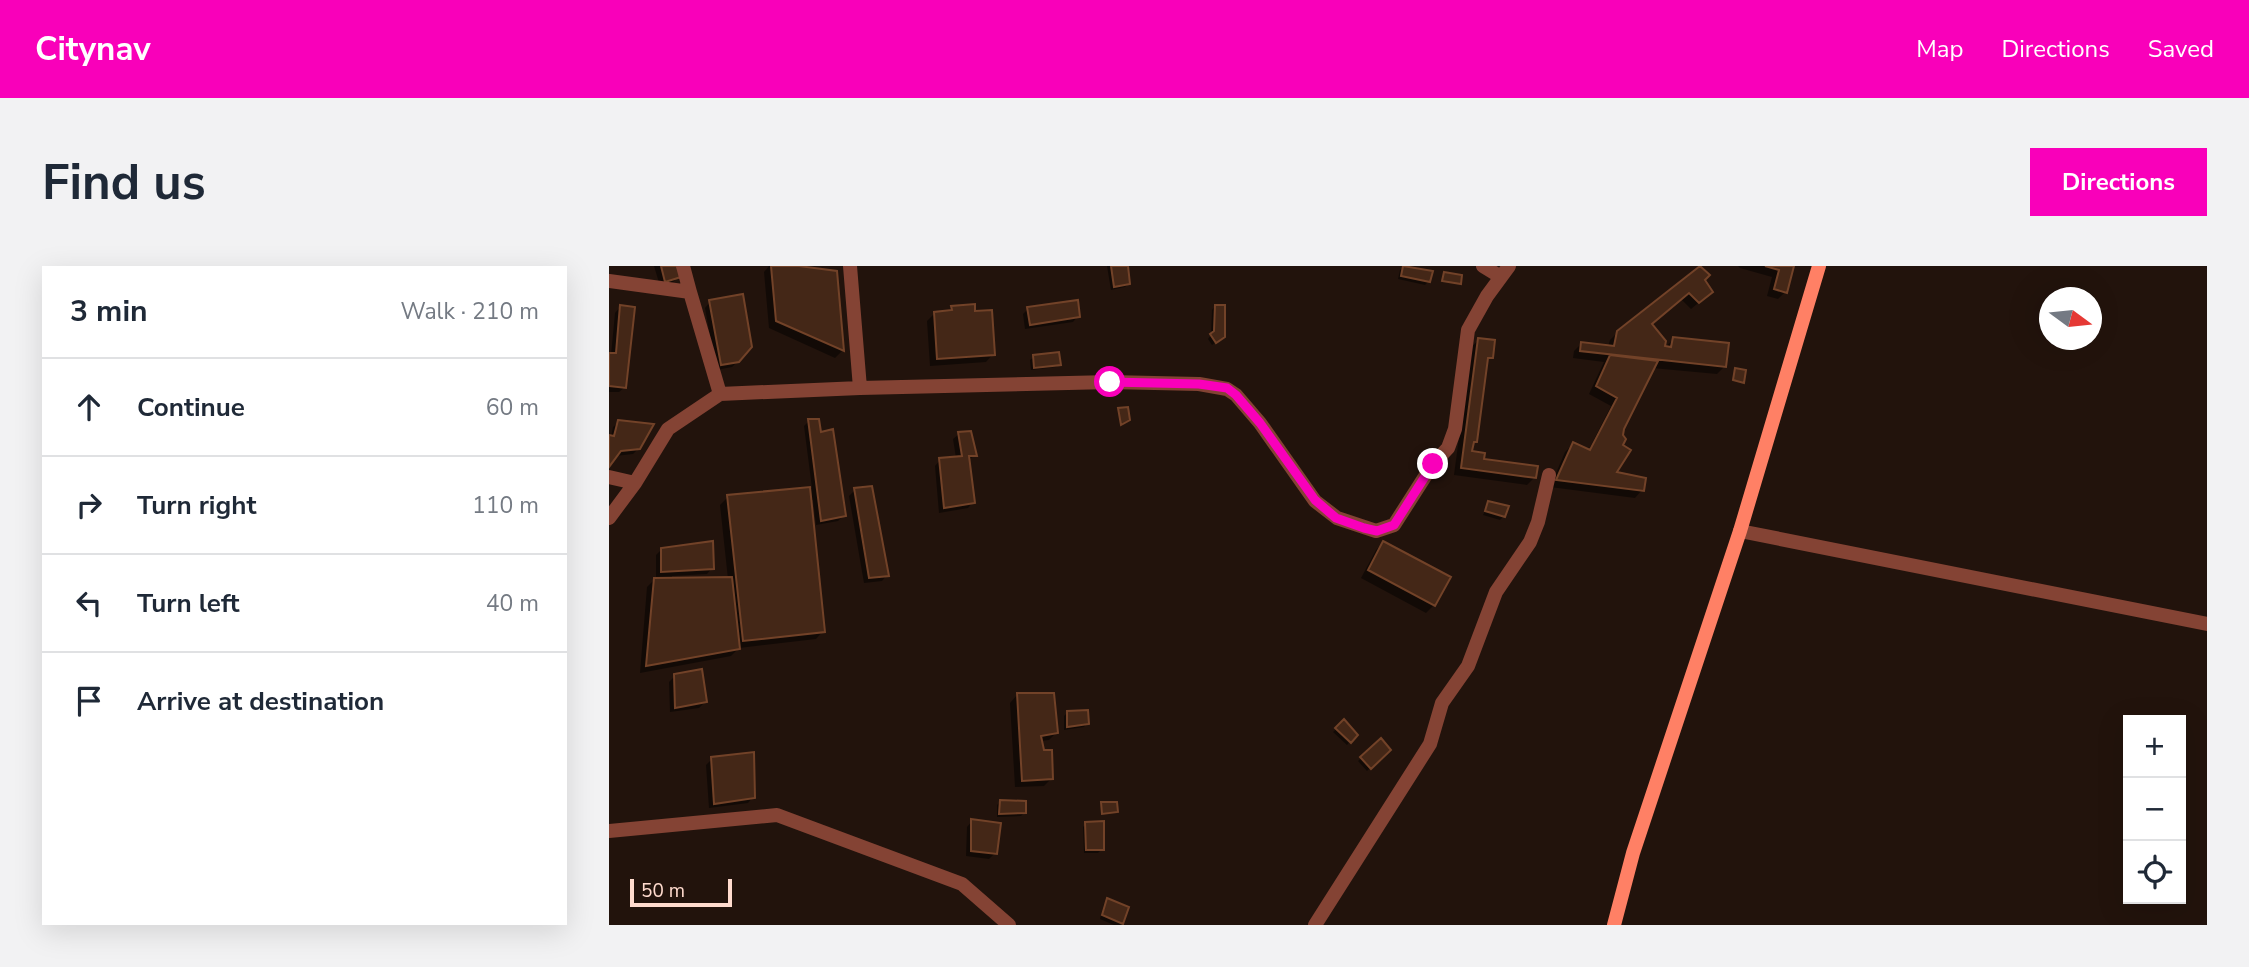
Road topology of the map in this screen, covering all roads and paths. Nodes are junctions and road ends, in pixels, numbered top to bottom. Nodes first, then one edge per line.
1 (683, 266) edge
2 (850, 266) edge
3 (1483, 266) edge
4 (1819, 266) edge
5 (1505, 272) edge
6 (609, 281) edge
7 (690, 292) junction
8 (860, 388) junction
9 (720, 394) junction
10 (1549, 475) dead end
11 (609, 477) edge
12 (635, 483) junction
13 (609, 518) edge
14 (1739, 531) junction
15 (2207, 624) edge
16 (609, 831) edge
17 (1009, 925) edge
18 (1315, 925) edge
19 (1614, 925) edge

1 - 7 street
2 - 8 street
3 - 5 street
4 - 14 main road
5 - 8 street
6 - 7 street
7 - 9 street
8 - 9 street
9 - 12 street
10 - 18 street
11 - 12 street
12 - 13 street
14 - 15 street
14 - 19 main road
16 - 17 street

